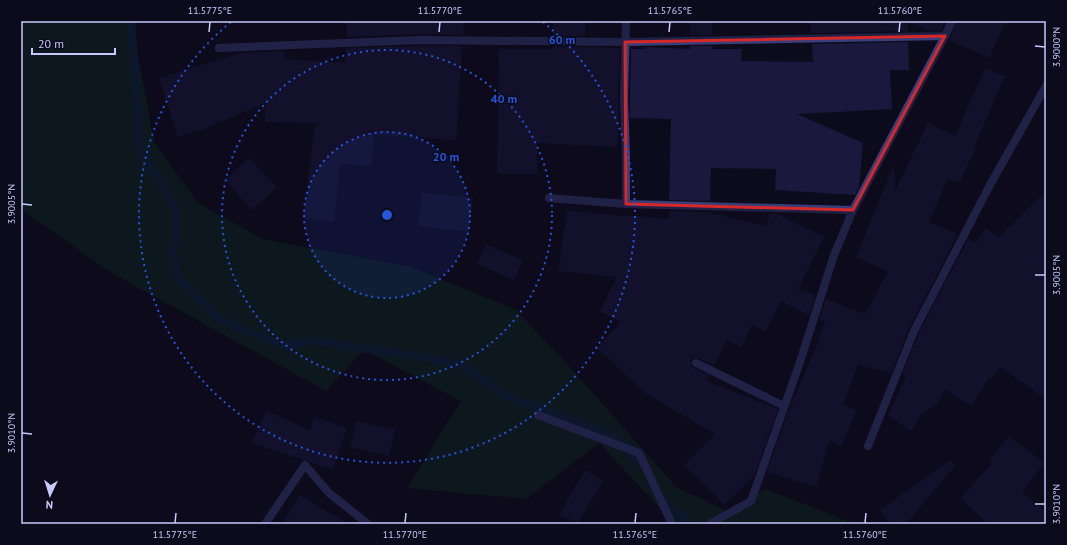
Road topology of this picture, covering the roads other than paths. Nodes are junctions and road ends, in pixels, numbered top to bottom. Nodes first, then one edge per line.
1 (626, 21) edge
2 (952, 21) edge
3 (945, 36) junction
4 (625, 42) junction
5 (219, 48) dead end
6 (1046, 86) edge
7 (549, 198) dead end
8 (626, 204) junction
9 (853, 210) junction
10 (696, 363) dead end
11 (784, 406) junction
12 (538, 415) dead end
13 (868, 446) dead end
14 (265, 524) edge
15 (368, 524) edge
16 (672, 524) edge
17 (710, 524) edge

1 - 4 street
2 - 3 street
3 - 4 street
3 - 9 street
4 - 5 street
4 - 8 street
6 - 13 street
7 - 8 street
8 - 9 street
9 - 11 street
10 - 11 street
11 - 17 street
12 - 16 street
14 - 15 street

